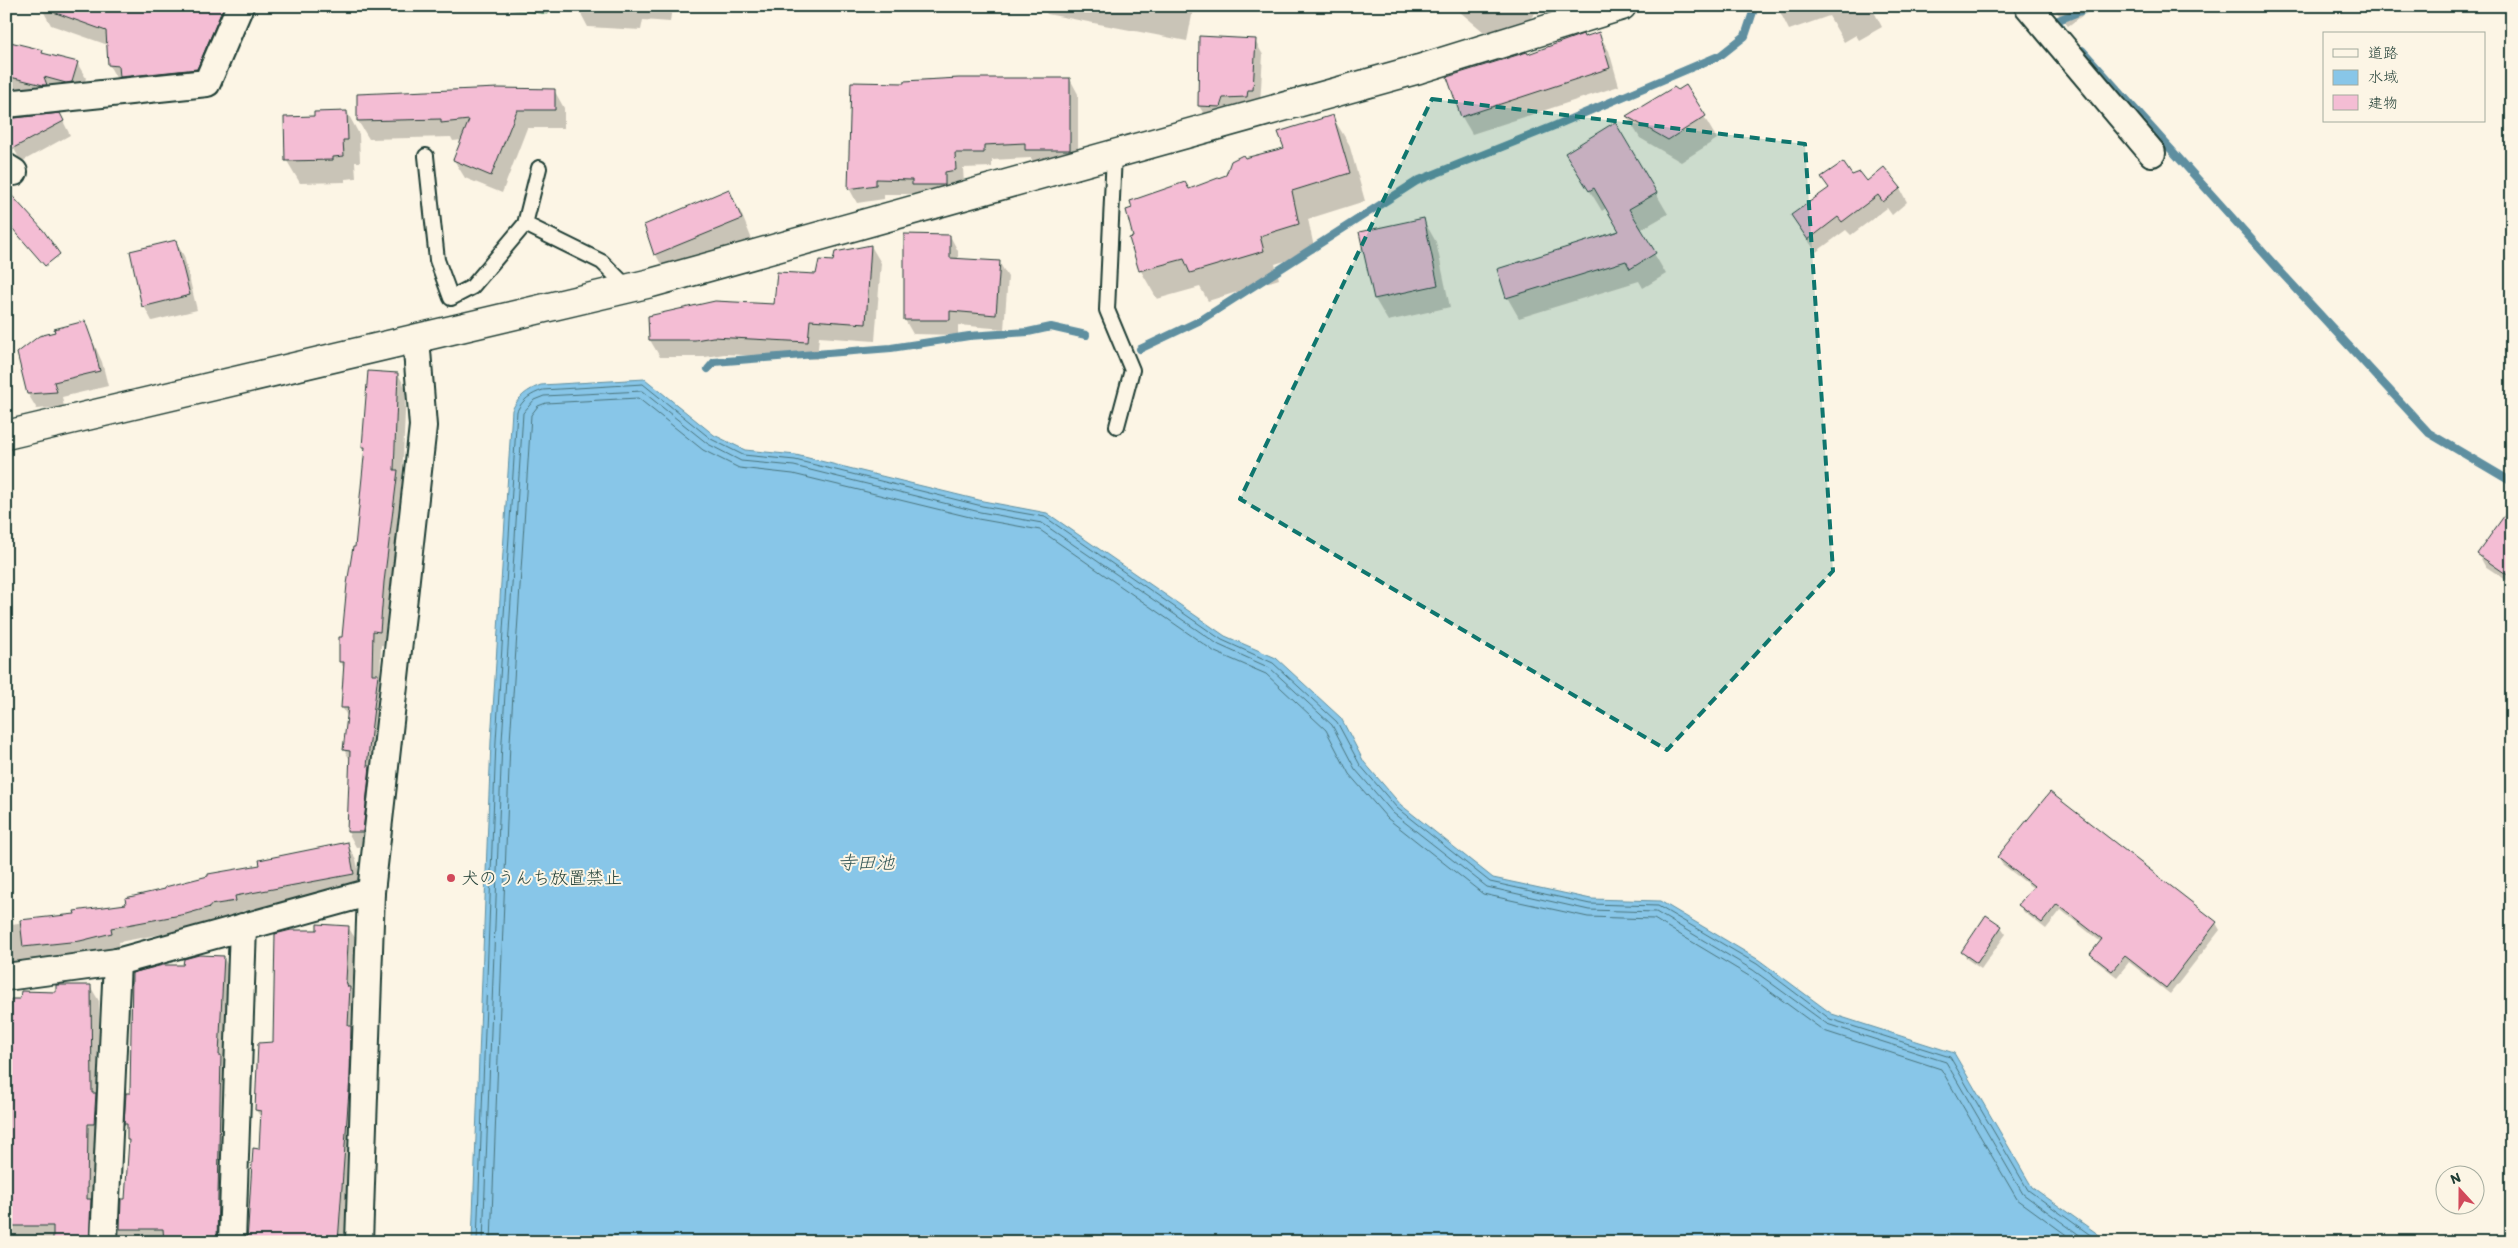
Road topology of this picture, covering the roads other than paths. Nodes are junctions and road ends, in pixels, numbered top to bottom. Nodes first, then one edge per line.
1 (240, 6) edge
2 (1622, 6) edge
3 (2028, 6) edge
4 (6, 104) edge
5 (2152, 153) dead end
6 (1114, 154) junction
7 (426, 156) dead end
8 (539, 168) dead end
9 (524, 224) junction
10 (628, 288) junction
11 (416, 338) junction
12 (1117, 426) dead end
13 (6, 436) edge
14 (371, 892) junction
15 (243, 928) junction
16 (116, 962) junction
17 (6, 977) edge
18 (104, 1242) edge
19 (232, 1242) edge
20 (359, 1242) edge

1 - 4 street
2 - 6 street
3 - 5 street
6 - 10 street
6 - 12 lane
7 - 9 lane
8 - 9 lane
9 - 10 lane
10 - 11 street
11 - 13 street
11 - 14 street
14 - 15 street
14 - 20 street
15 - 16 street
15 - 19 street
16 - 17 street
16 - 18 street

